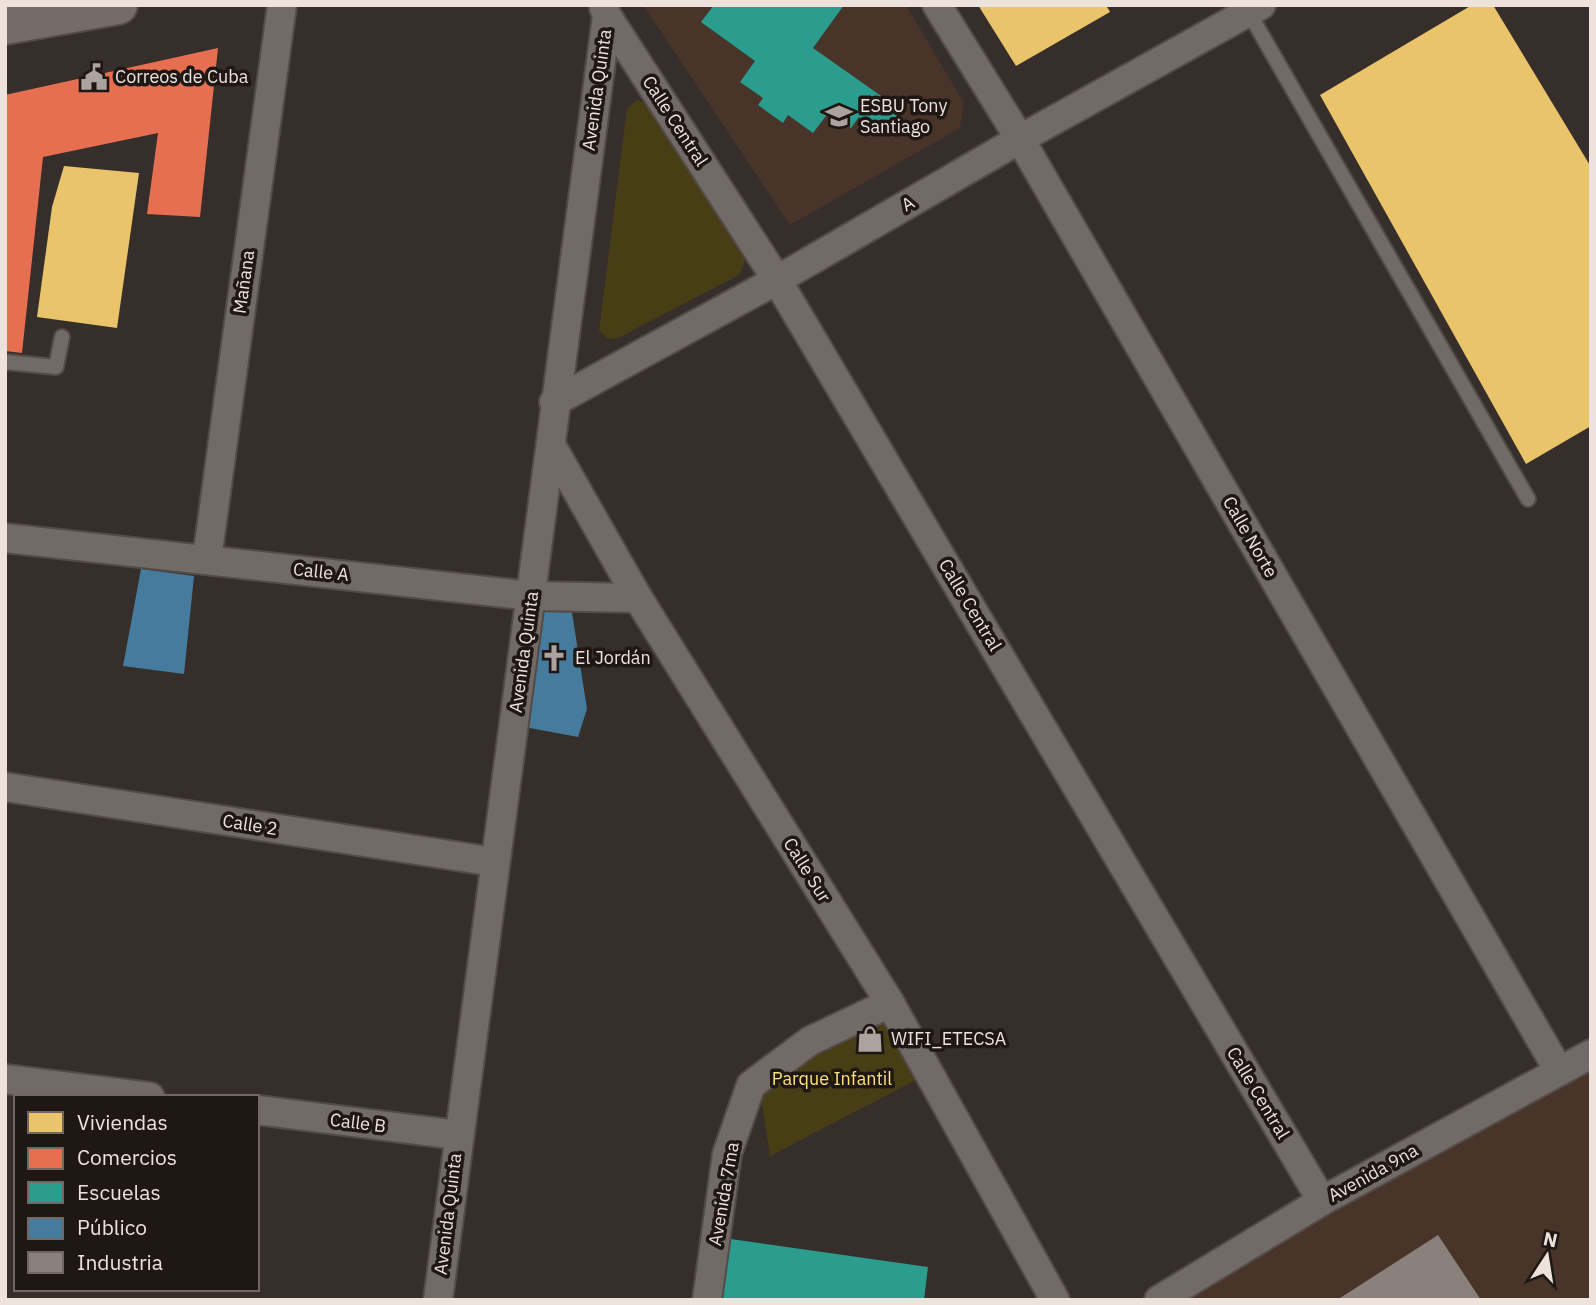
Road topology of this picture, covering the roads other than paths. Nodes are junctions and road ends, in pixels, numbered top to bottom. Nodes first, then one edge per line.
1 (118, 5) edge
2 (282, 5) edge
3 (937, 5) edge
4 (1255, 8) edge
5 (605, 11) edge
6 (5, 25) edge
7 (1020, 139) junction
8 (777, 280) junction
9 (62, 337) dead end
10 (5, 362) edge
11 (554, 401) junction
12 (551, 445) junction
13 (1528, 499) dead end
14 (5, 538) edge
15 (207, 559) junction
16 (531, 596) junction
17 (638, 598) junction
18 (5, 787) edge
19 (495, 862) junction
20 (890, 1003) junction
21 (1591, 1055) edge
22 (1559, 1071) junction
23 (5, 1079) edge
24 (134, 1095) edge
25 (259, 1110) edge
26 (458, 1135) junction
27 (1322, 1201) junction
28 (438, 1300) edge
29 (707, 1300) edge
30 (1055, 1300) edge
31 (1159, 1300) edge

1 - 6 main road
2 - 15 street, Mañana
3 - 7 street, Calle Norte
4 - 7 street, A
4 - 13 lane
5 - 8 street, Calle Central
5 - 11 street, Avenida Quinta
7 - 8 street, A
7 - 22 street, Calle Norte
8 - 11 street, A
8 - 27 street, Calle Central
9 - 10 lane
11 - 12 street, Avenida Quinta
12 - 16 street, Avenida Quinta
12 - 17 street, Calle Sur
14 - 15 street, Calle A
15 - 16 street, Calle A
16 - 17 street, Calle A
16 - 19 street, Avenida Quinta
17 - 20 street, Calle Sur
18 - 19 street, Calle 2
19 - 26 street, Avenida Quinta
20 - 29 street, Avenida 7ma
20 - 30 street, Calle Sur
21 - 22 street, Avenida 9na
22 - 27 street, Avenida 9na
23 - 24 street
25 - 26 street, Calle B
26 - 28 street, Avenida Quinta
27 - 31 street, Avenida 9na

